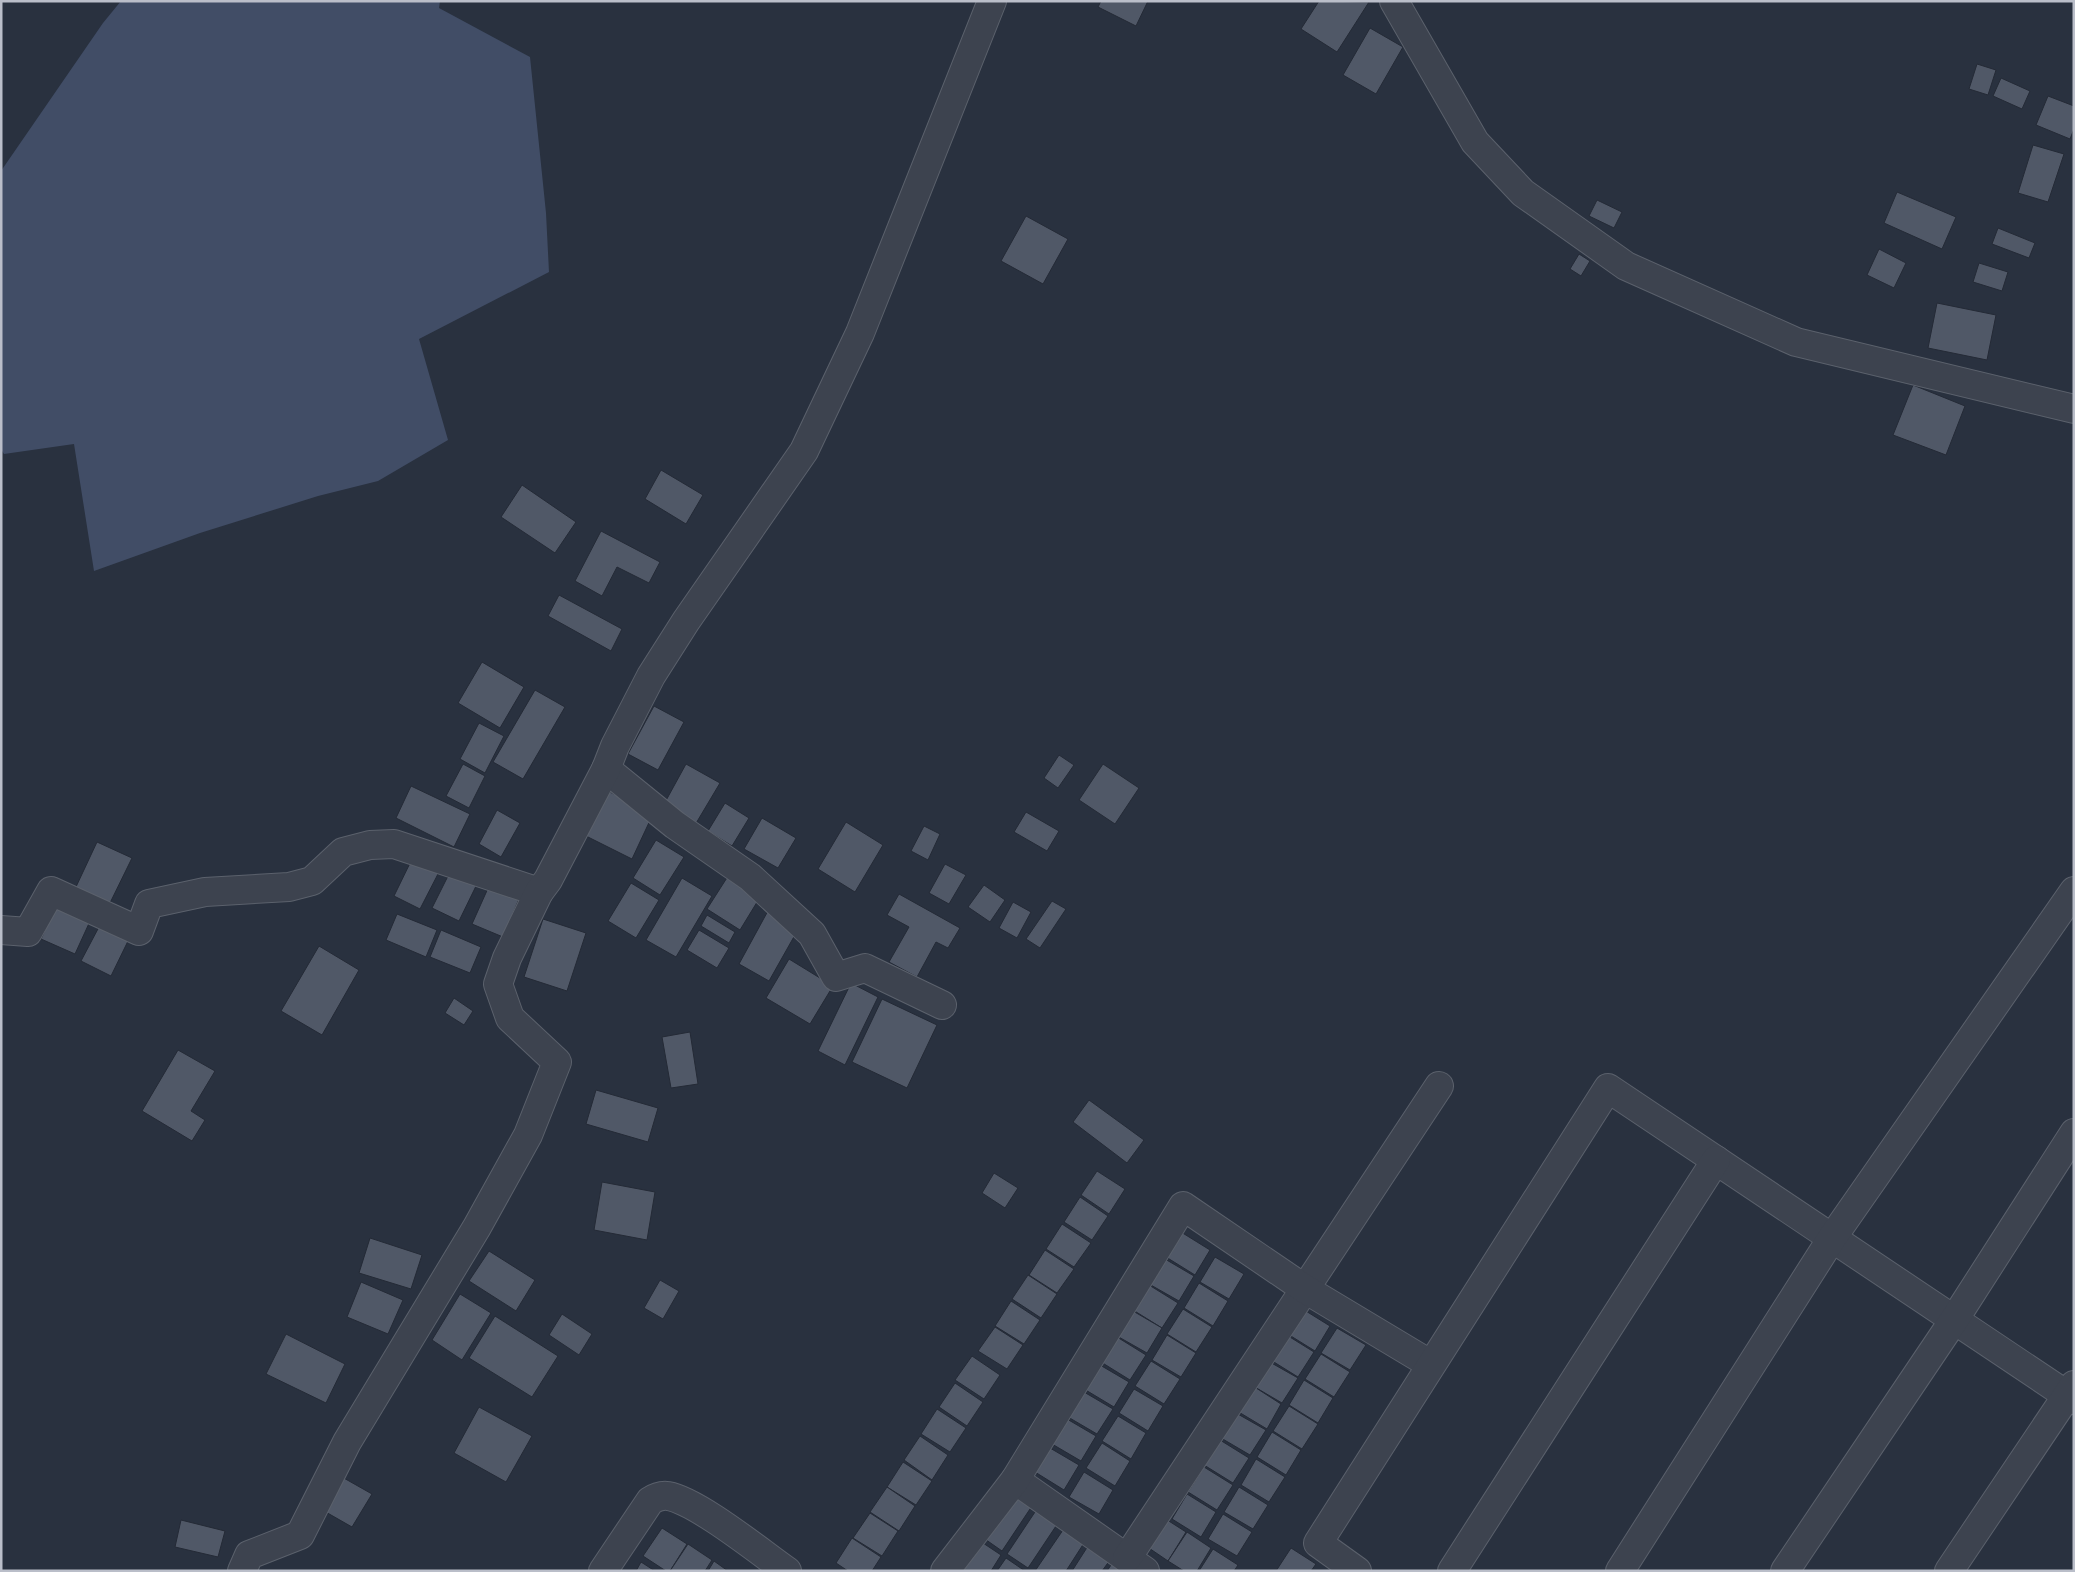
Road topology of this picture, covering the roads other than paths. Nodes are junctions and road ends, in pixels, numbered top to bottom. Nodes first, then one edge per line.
1 (992, 1) edge
2 (1394, 1) edge
3 (2074, 409) edge
4 (606, 769) junction
5 (2074, 891) edge
6 (539, 892) junction
7 (1, 930) edge
8 (942, 1005) dead end
9 (1439, 1086) dead end
10 (2074, 1133) edge
11 (1716, 1160) junction
12 (1832, 1238) junction
13 (1305, 1289) junction
14 (1954, 1320) junction
15 (1430, 1364) junction
16 (2071, 1393) edge
17 (1015, 1480) junction
18 (1136, 1564) edge
19 (242, 1571) edge
20 (603, 1571) edge
21 (787, 1571) edge
22 (945, 1571) edge
23 (1357, 1571) edge
24 (1452, 1571) edge
25 (1620, 1571) edge
26 (1785, 1571) edge
27 (1949, 1571) edge

1 - 4 street
2 - 3 street
4 - 6 street
4 - 8 street
5 - 12 street
6 - 7 street
6 - 19 street
9 - 13 street
10 - 14 street
11 - 12 street
11 - 15 street
11 - 24 street
12 - 14 street
12 - 25 street
13 - 15 street
13 - 17 street
13 - 18 street
14 - 16 street
14 - 26 street
15 - 23 street
16 - 27 street
17 - 18 street
17 - 22 street
20 - 21 street

